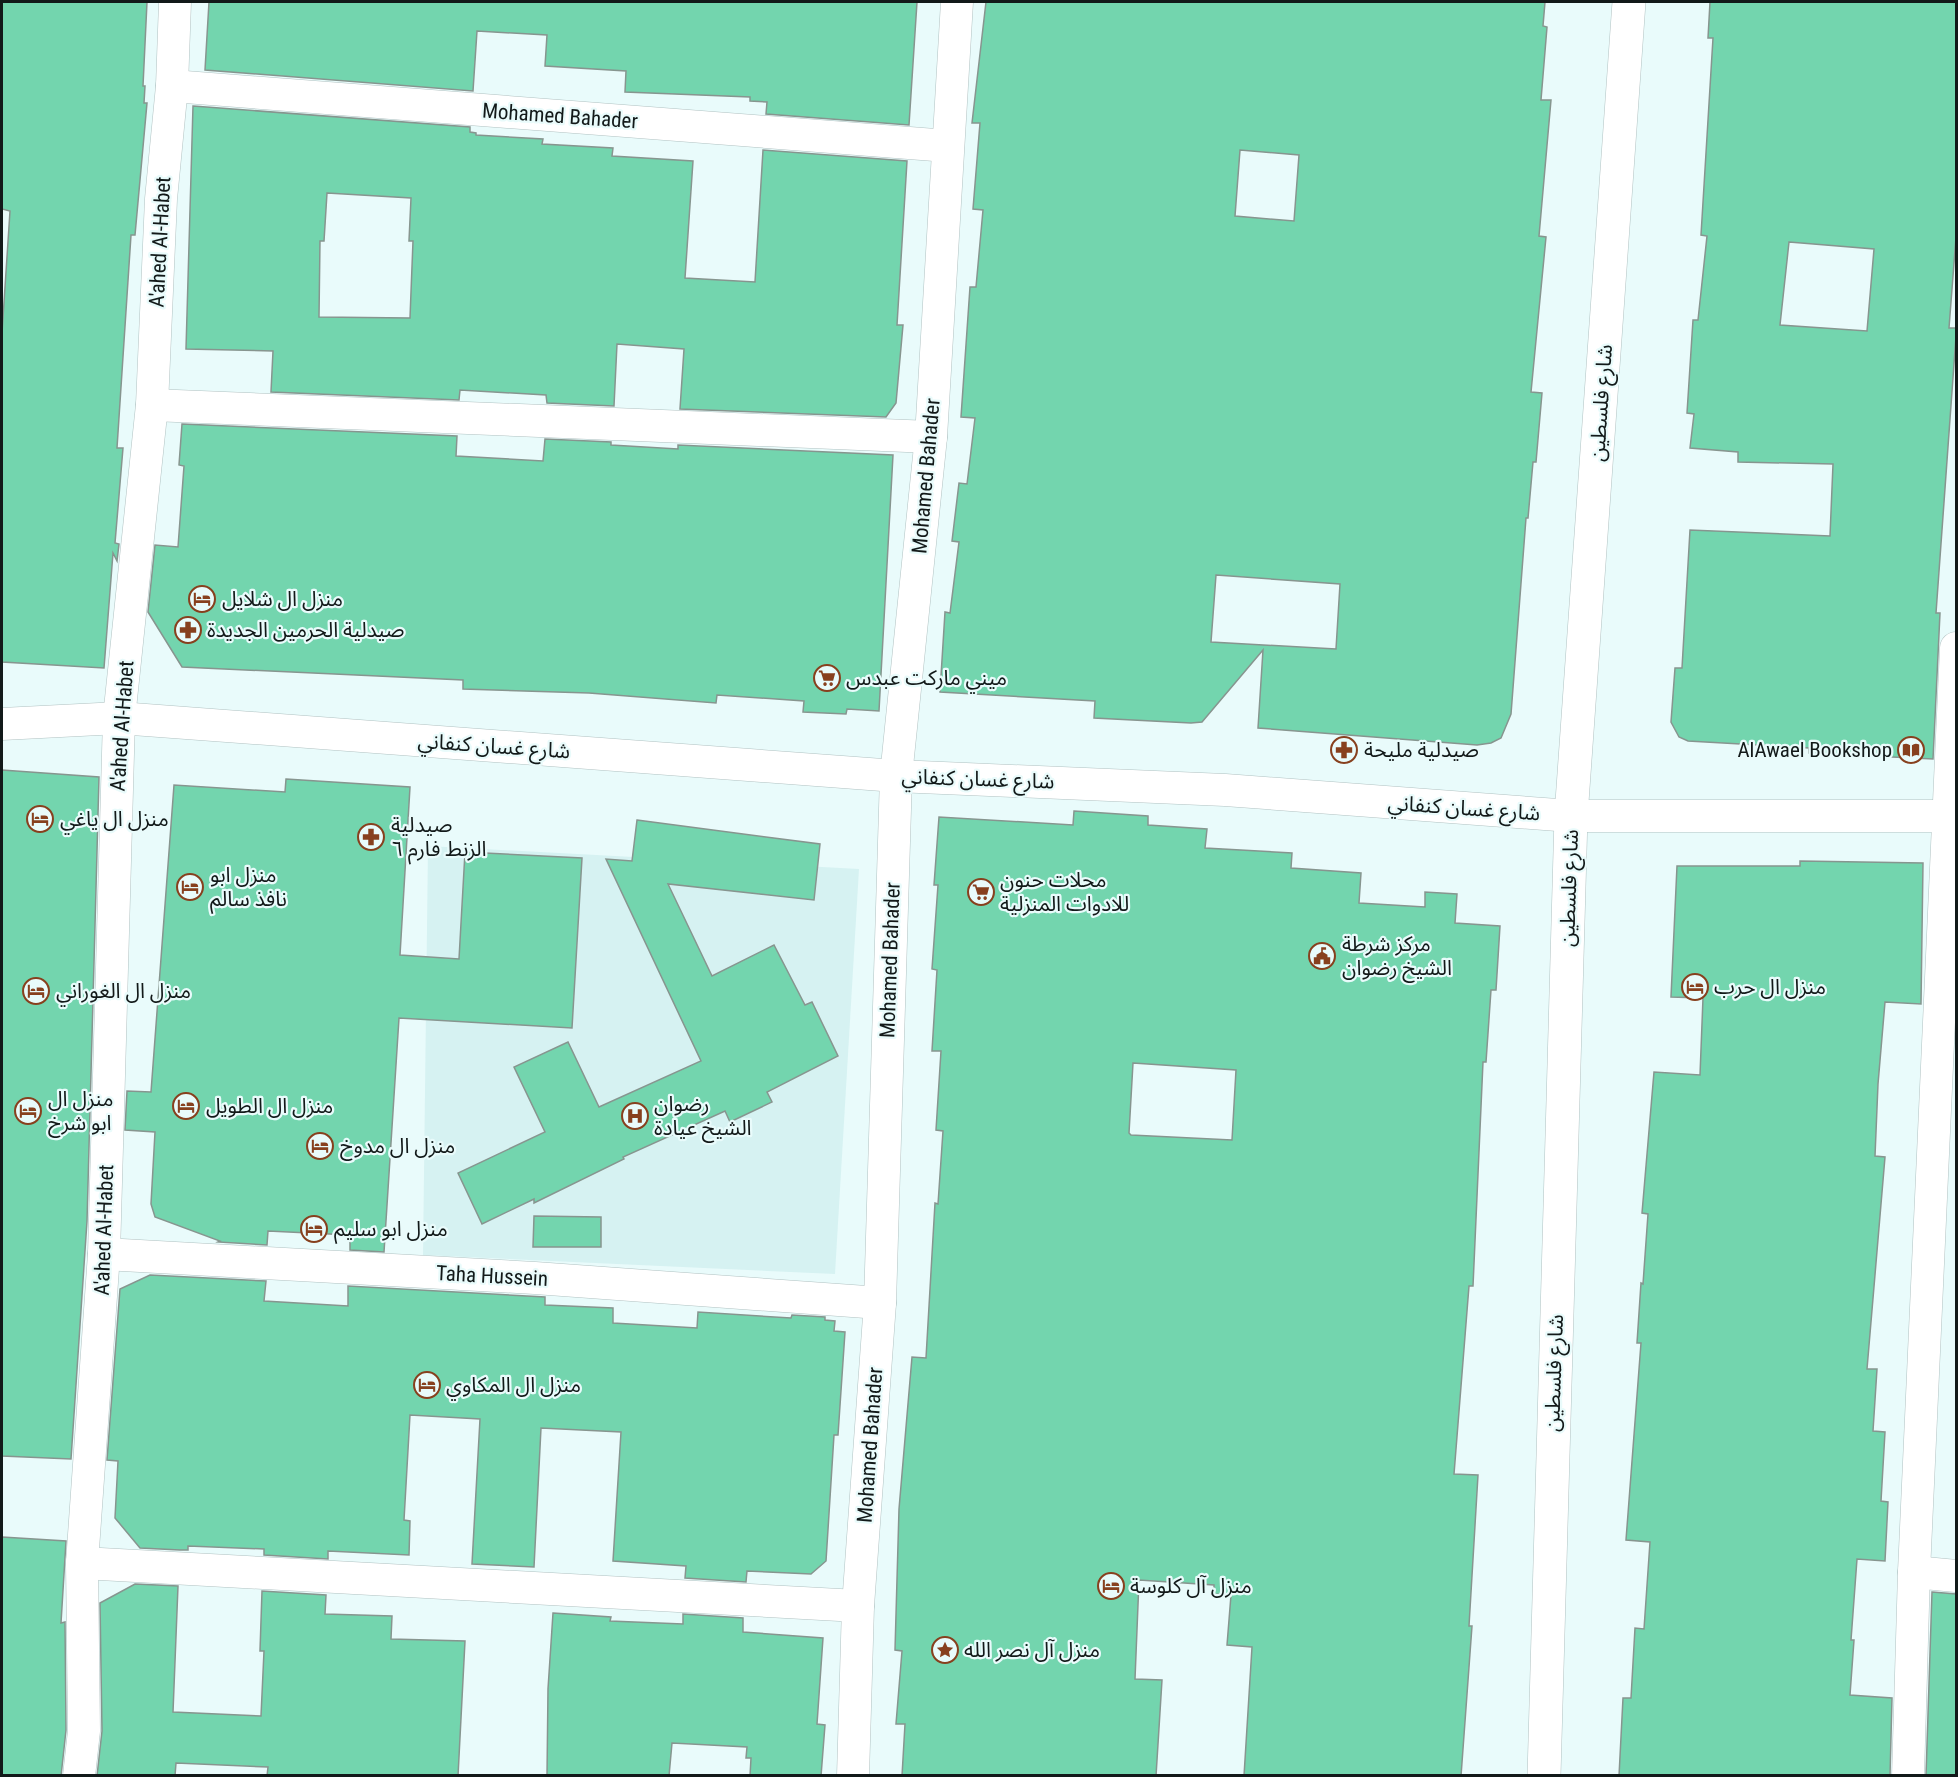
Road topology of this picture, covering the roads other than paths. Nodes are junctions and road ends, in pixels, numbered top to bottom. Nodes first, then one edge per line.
1 (175, 2) edge
2 (957, 2) edge
3 (1629, 2) edge
4 (172, 86) junction
5 (948, 146) junction
6 (153, 405) junction
7 (931, 437) junction
8 (1956, 648) edge
9 (119, 718) junction
10 (2, 724) edge
11 (896, 776) junction
12 (1954, 815) edge
13 (1571, 816) junction
14 (104, 1254) junction
15 (880, 1303) junction
16 (82, 1563) junction
17 (1914, 1572) junction
18 (1956, 1576) edge
19 (858, 1606) junction
20 (79, 1776) edge
21 (853, 1776) edge
22 (1544, 1776) edge
23 (1908, 1776) edge

1 - 4 street, A'ahed Al-Habet
2 - 5 street, Mohamed Bahader
3 - 13 street, شارع فلسطين
4 - 5 street, Mohamed Bahader
4 - 6 street, A'ahed Al-Habet
5 - 7 street, Mohamed Bahader
6 - 7 street
6 - 9 street, A'ahed Al-Habet
7 - 11 street, Mohamed Bahader
8 - 12 street
9 - 10 street, شارع غسان كنفاني
9 - 11 street, شارع غسان كنفاني
9 - 14 street, A'ahed Al-Habet
11 - 13 street, شارع غسان كنفاني
11 - 15 street, Mohamed Bahader
12 - 13 street, شارع غسان كنفاني
12 - 17 street
13 - 22 street, شارع فلسطين
14 - 15 street, Taha Hussein
14 - 16 street, A'ahed Al-Habet
15 - 19 street, Mohamed Bahader
16 - 19 street
16 - 20 street, A'ahed Al-Habet
17 - 18 street
17 - 23 street
19 - 21 street, Mohamed Bahader

